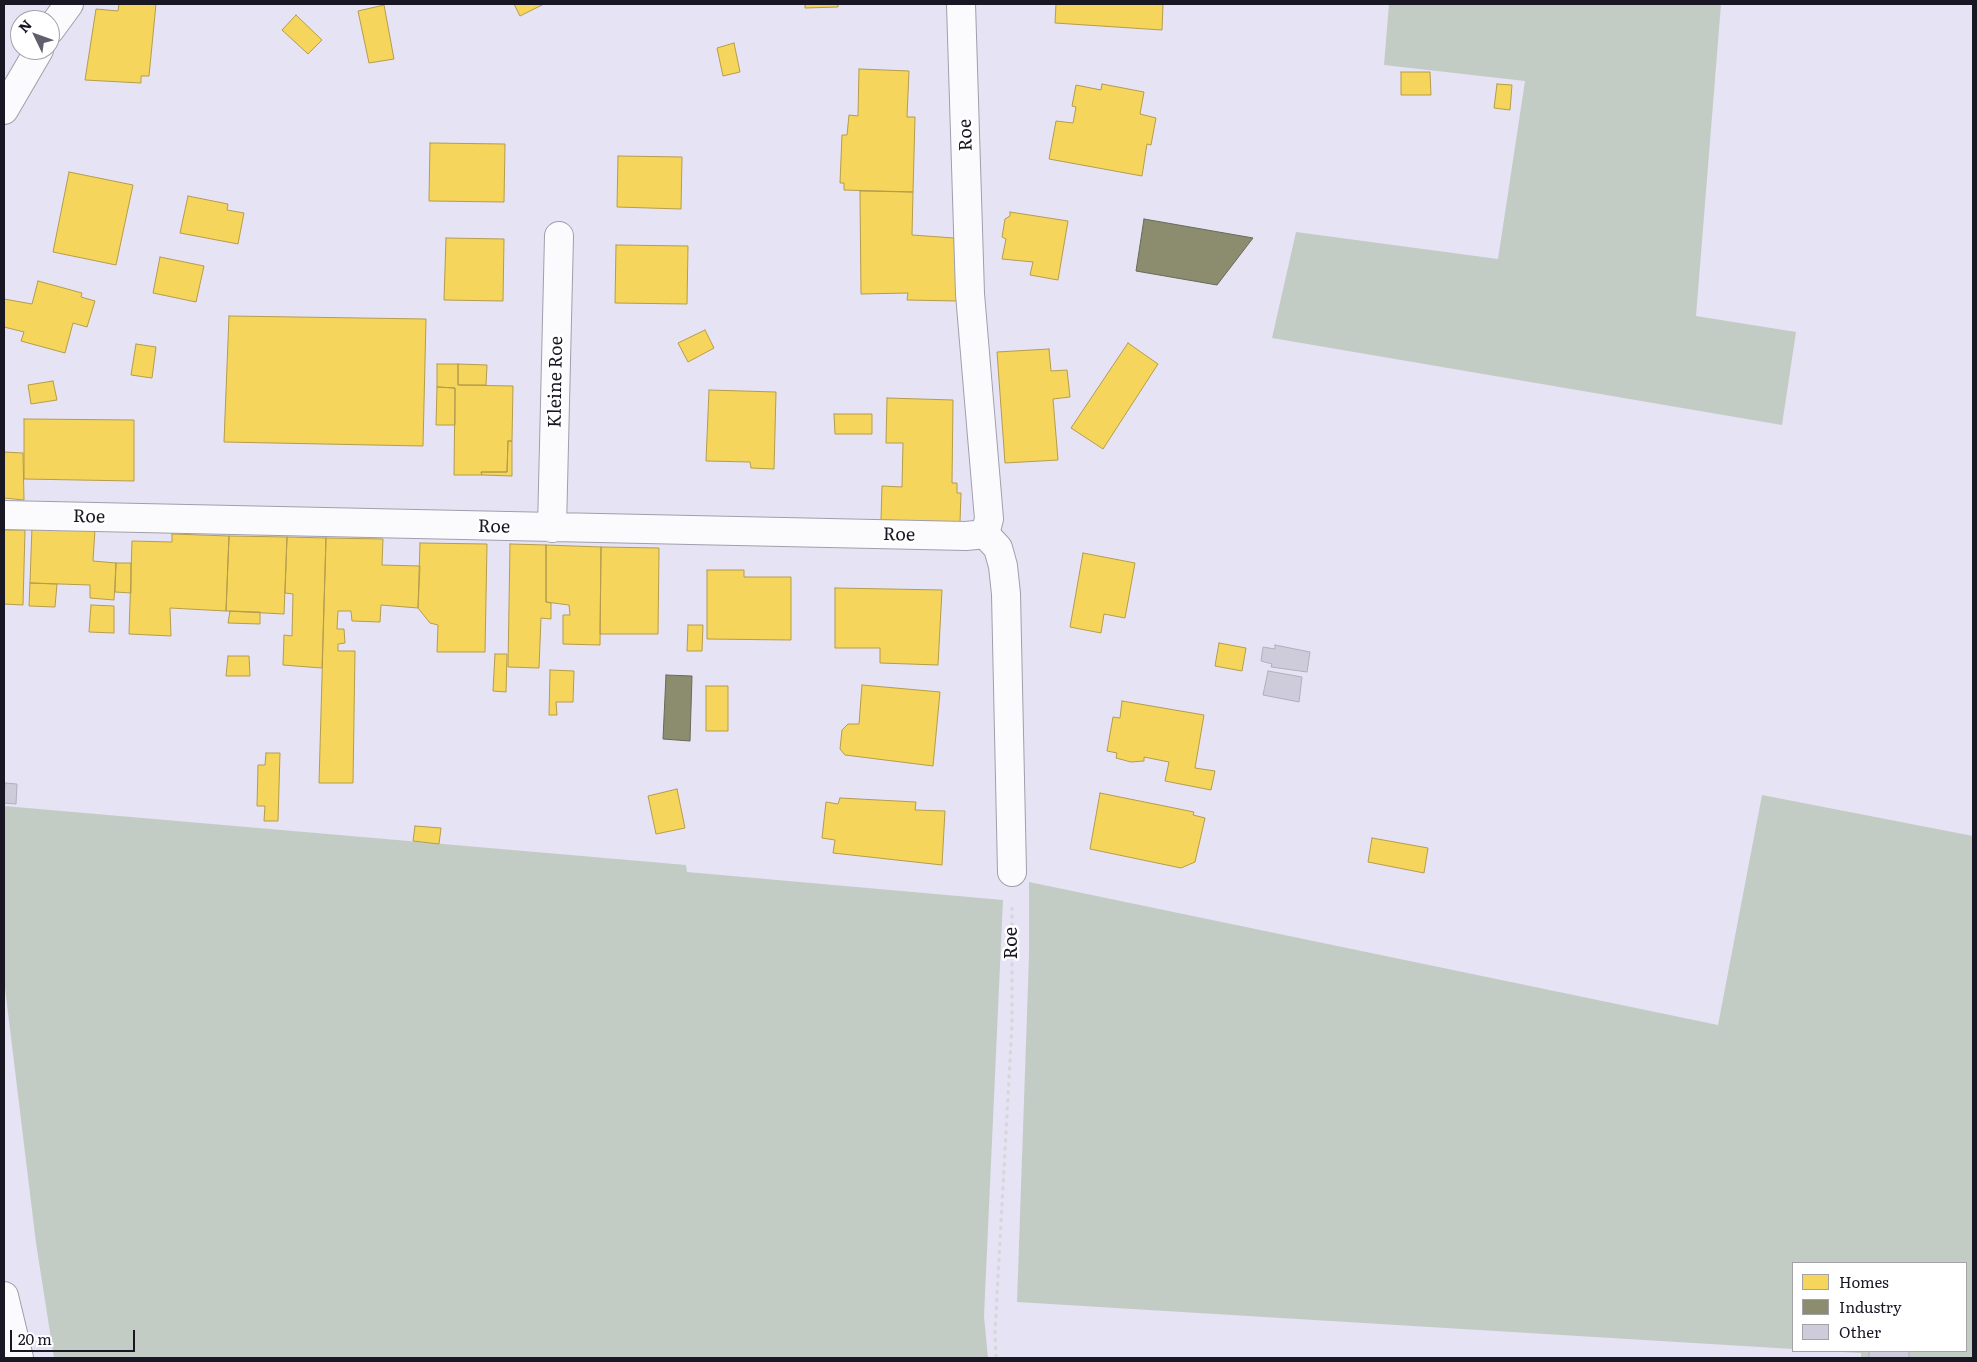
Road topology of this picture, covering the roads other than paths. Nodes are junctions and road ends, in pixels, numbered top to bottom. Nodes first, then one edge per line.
1 (69, 4) edge
2 (961, 4) edge
3 (60, 16) edge
4 (32, 60) edge
5 (4, 110) edge
6 (559, 236) dead end
7 (4, 515) edge
8 (552, 528) junction
9 (985, 534) junction
10 (1012, 872) road end
11 (4, 1296) edge
12 (19, 1358) edge

1 - 3 street
2 - 9 street, Roe
4 - 5 street
6 - 8 street, Kleine Roe
7 - 8 street, Roe
8 - 9 street, Roe
9 - 10 street
11 - 12 street

